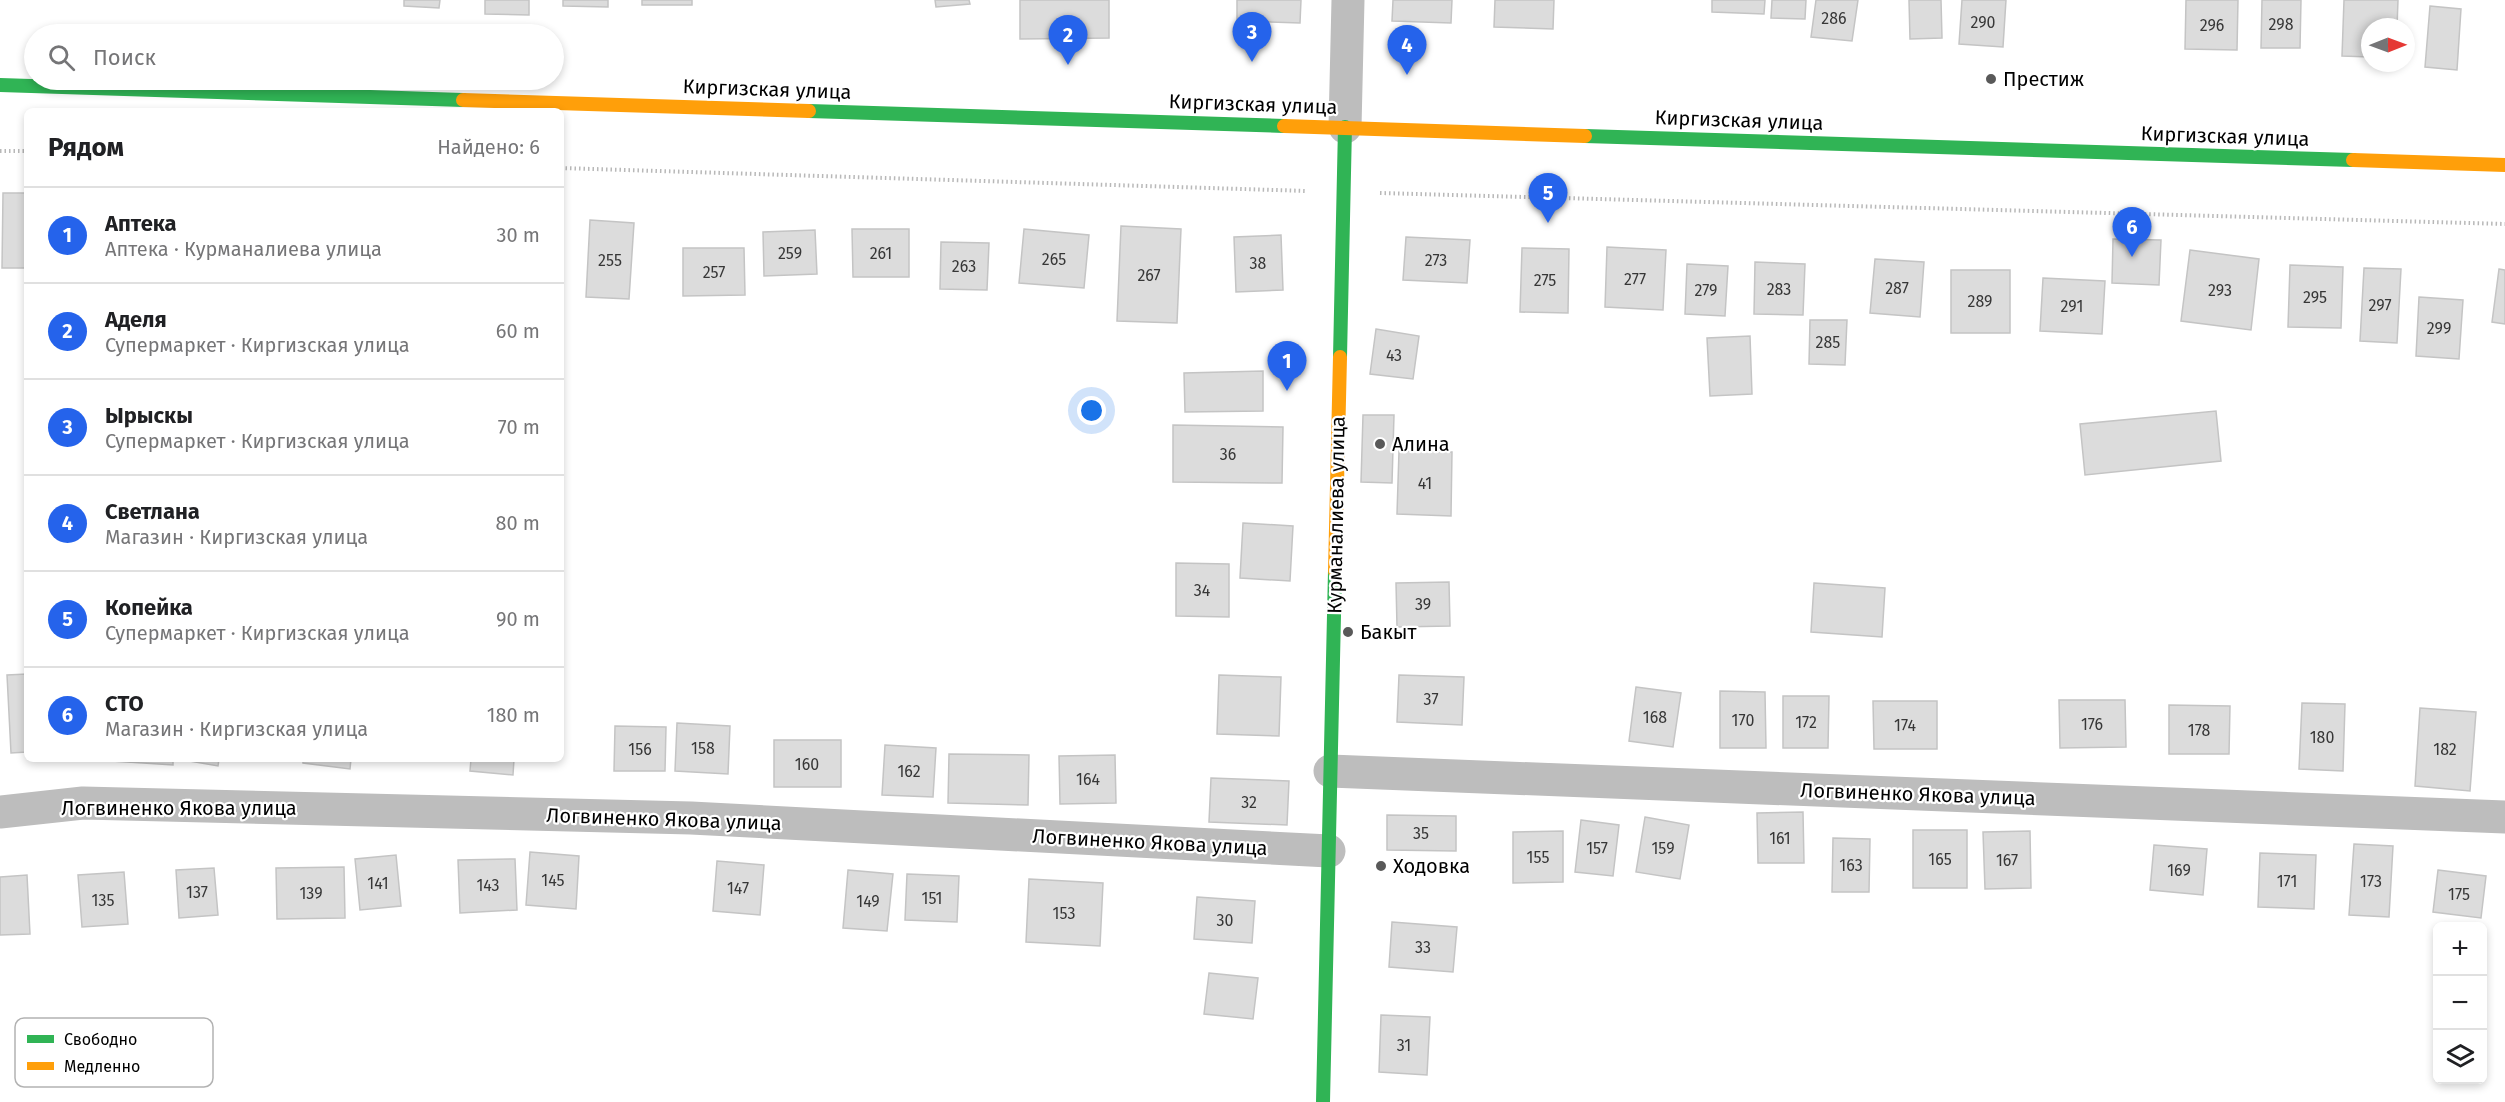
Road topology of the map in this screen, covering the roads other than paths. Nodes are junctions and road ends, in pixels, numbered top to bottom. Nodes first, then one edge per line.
1 (1348, 0) edge
2 (0, 85) edge
3 (24, 86) edge
4 (160, 90) edge
5 (1345, 127) junction
6 (2505, 165) edge
7 (1330, 771) junction
8 (0, 812) edge
9 (2505, 817) edge
10 (1329, 851) junction
11 (1323, 1102) edge

1 - 5 street, Курманалиева улица
2 - 3 main road, Киргизская улица
4 - 5 main road, Киргизская улица
5 - 6 main road, Киргизская улица
5 - 7 main road, Курманалиева улица
7 - 9 street, Логвиненко Якова улица
7 - 10 main road, Курманалиева улица
8 - 10 street, Логвиненко Якова улица
10 - 11 main road, Курманалиева улица

